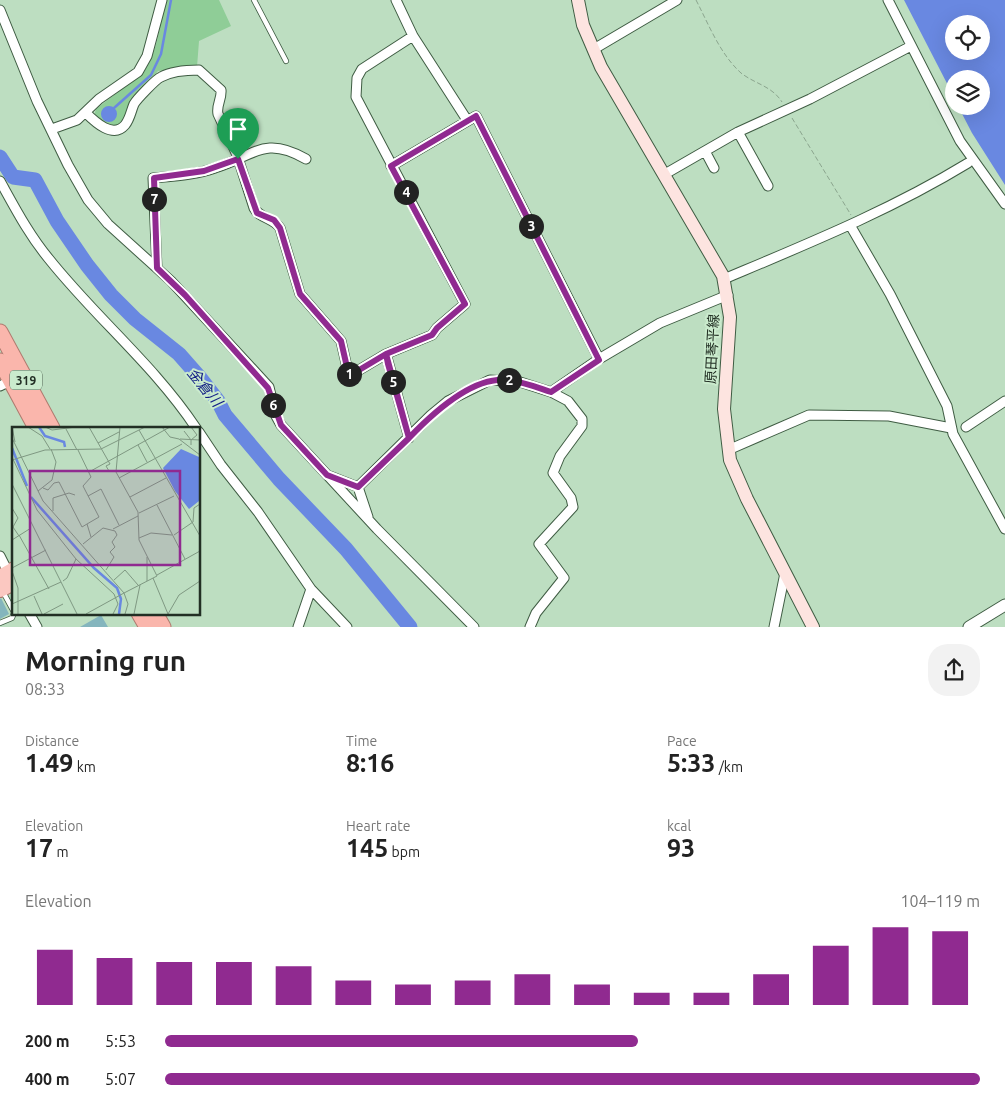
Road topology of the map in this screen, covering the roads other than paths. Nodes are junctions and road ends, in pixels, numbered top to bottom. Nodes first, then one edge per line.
1 (162, 0) edge
2 (254, 0) edge
3 (407, 0) edge
4 (578, 0) edge
5 (677, 0) edge
6 (888, 0) edge
7 (397, 2) edge
8 (0, 10) edge
9 (413, 36) junction
10 (911, 46) junction
11 (594, 49) junction
12 (286, 61) dead end
13 (86, 113) junction
14 (467, 120) junction
15 (52, 130) junction
16 (738, 132) junction
17 (705, 151) junction
18 (238, 159) junction
19 (306, 159) dead end
20 (968, 164) dead end
21 (391, 166) junction
22 (714, 168) dead end
23 (665, 174) junction
24 (0, 182) edge
25 (768, 186) dead end
26 (3, 192) edge
27 (1005, 204) edge
28 (850, 225) junction
29 (157, 268) junction
30 (724, 279) junction
31 (728, 295) junction
32 (0, 332) edge
33 (386, 354) junction
34 (599, 360) junction
35 (0, 361) edge
36 (5, 383) edge
37 (551, 392) junction
38 (1005, 401) edge
39 (35, 427) edge
40 (51, 427) edge
41 (195, 427) edge
42 (966, 427) dead end
43 (952, 428) junction
44 (200, 434) edge
45 (409, 438) junction
46 (728, 450) junction
47 (327, 475) junction
48 (358, 487) junction
49 (369, 520) junction
50 (1005, 529) edge
51 (0, 556) edge
52 (785, 573) junction
53 (8, 581) edge
54 (311, 589) junction
55 (12, 602) edge
56 (1005, 605) edge
57 (13, 614) edge
58 (30, 614) edge
59 (140, 614) edge
60 (156, 614) edge
61 (0, 623) edge
62 (37, 627) edge
63 (147, 627) edge
64 (162, 627) edge
65 (298, 627) edge
66 (348, 627) edge
67 (474, 627) edge
68 (530, 627) edge
69 (774, 627) edge
70 (813, 627) edge
71 (969, 627) edge

1 - 13 street
2 - 12 lane
3 - 7 street
4 - 11 main road, 原田琴平線
5 - 11 street
6 - 10 street
7 - 9 street
8 - 15 street
9 - 14 street
9 - 21 street
10 - 16 street
10 - 27 street
11 - 23 main road, 原田琴平線
13 - 15 street
13 - 18 street
14 - 21 street
14 - 34 street
15 - 29 street
16 - 17 street
16 - 25 street
17 - 22 street
17 - 23 street
18 - 19 street
18 - 29 street
18 - 33 street
20 - 28 street
21 - 33 street
23 - 30 main road, 原田琴平線
24 - 26 street
26 - 41 street
28 - 30 street
28 - 43 street
29 - 47 street
30 - 31 main road, 原田琴平線
31 - 34 street
31 - 46 main road, 原田琴平線
32 - 40 highway, 319
33 - 45 street
34 - 37 street
35 - 36 highway, 319
36 - 39 highway, 319
37 - 45 street
37 - 68 street
38 - 42 street
43 - 46 street
43 - 50 street
44 - 54 street
45 - 48 street
46 - 52 main road, 原田琴平線
47 - 48 street
47 - 49 street
48 - 49 street
49 - 67 street
51 - 53 street
52 - 69 street
52 - 70 main road, 原田琴平線
53 - 55 lane
54 - 65 street
54 - 66 street
56 - 71 street
57 - 61 lane
58 - 62 street
59 - 63 highway
60 - 64 highway

